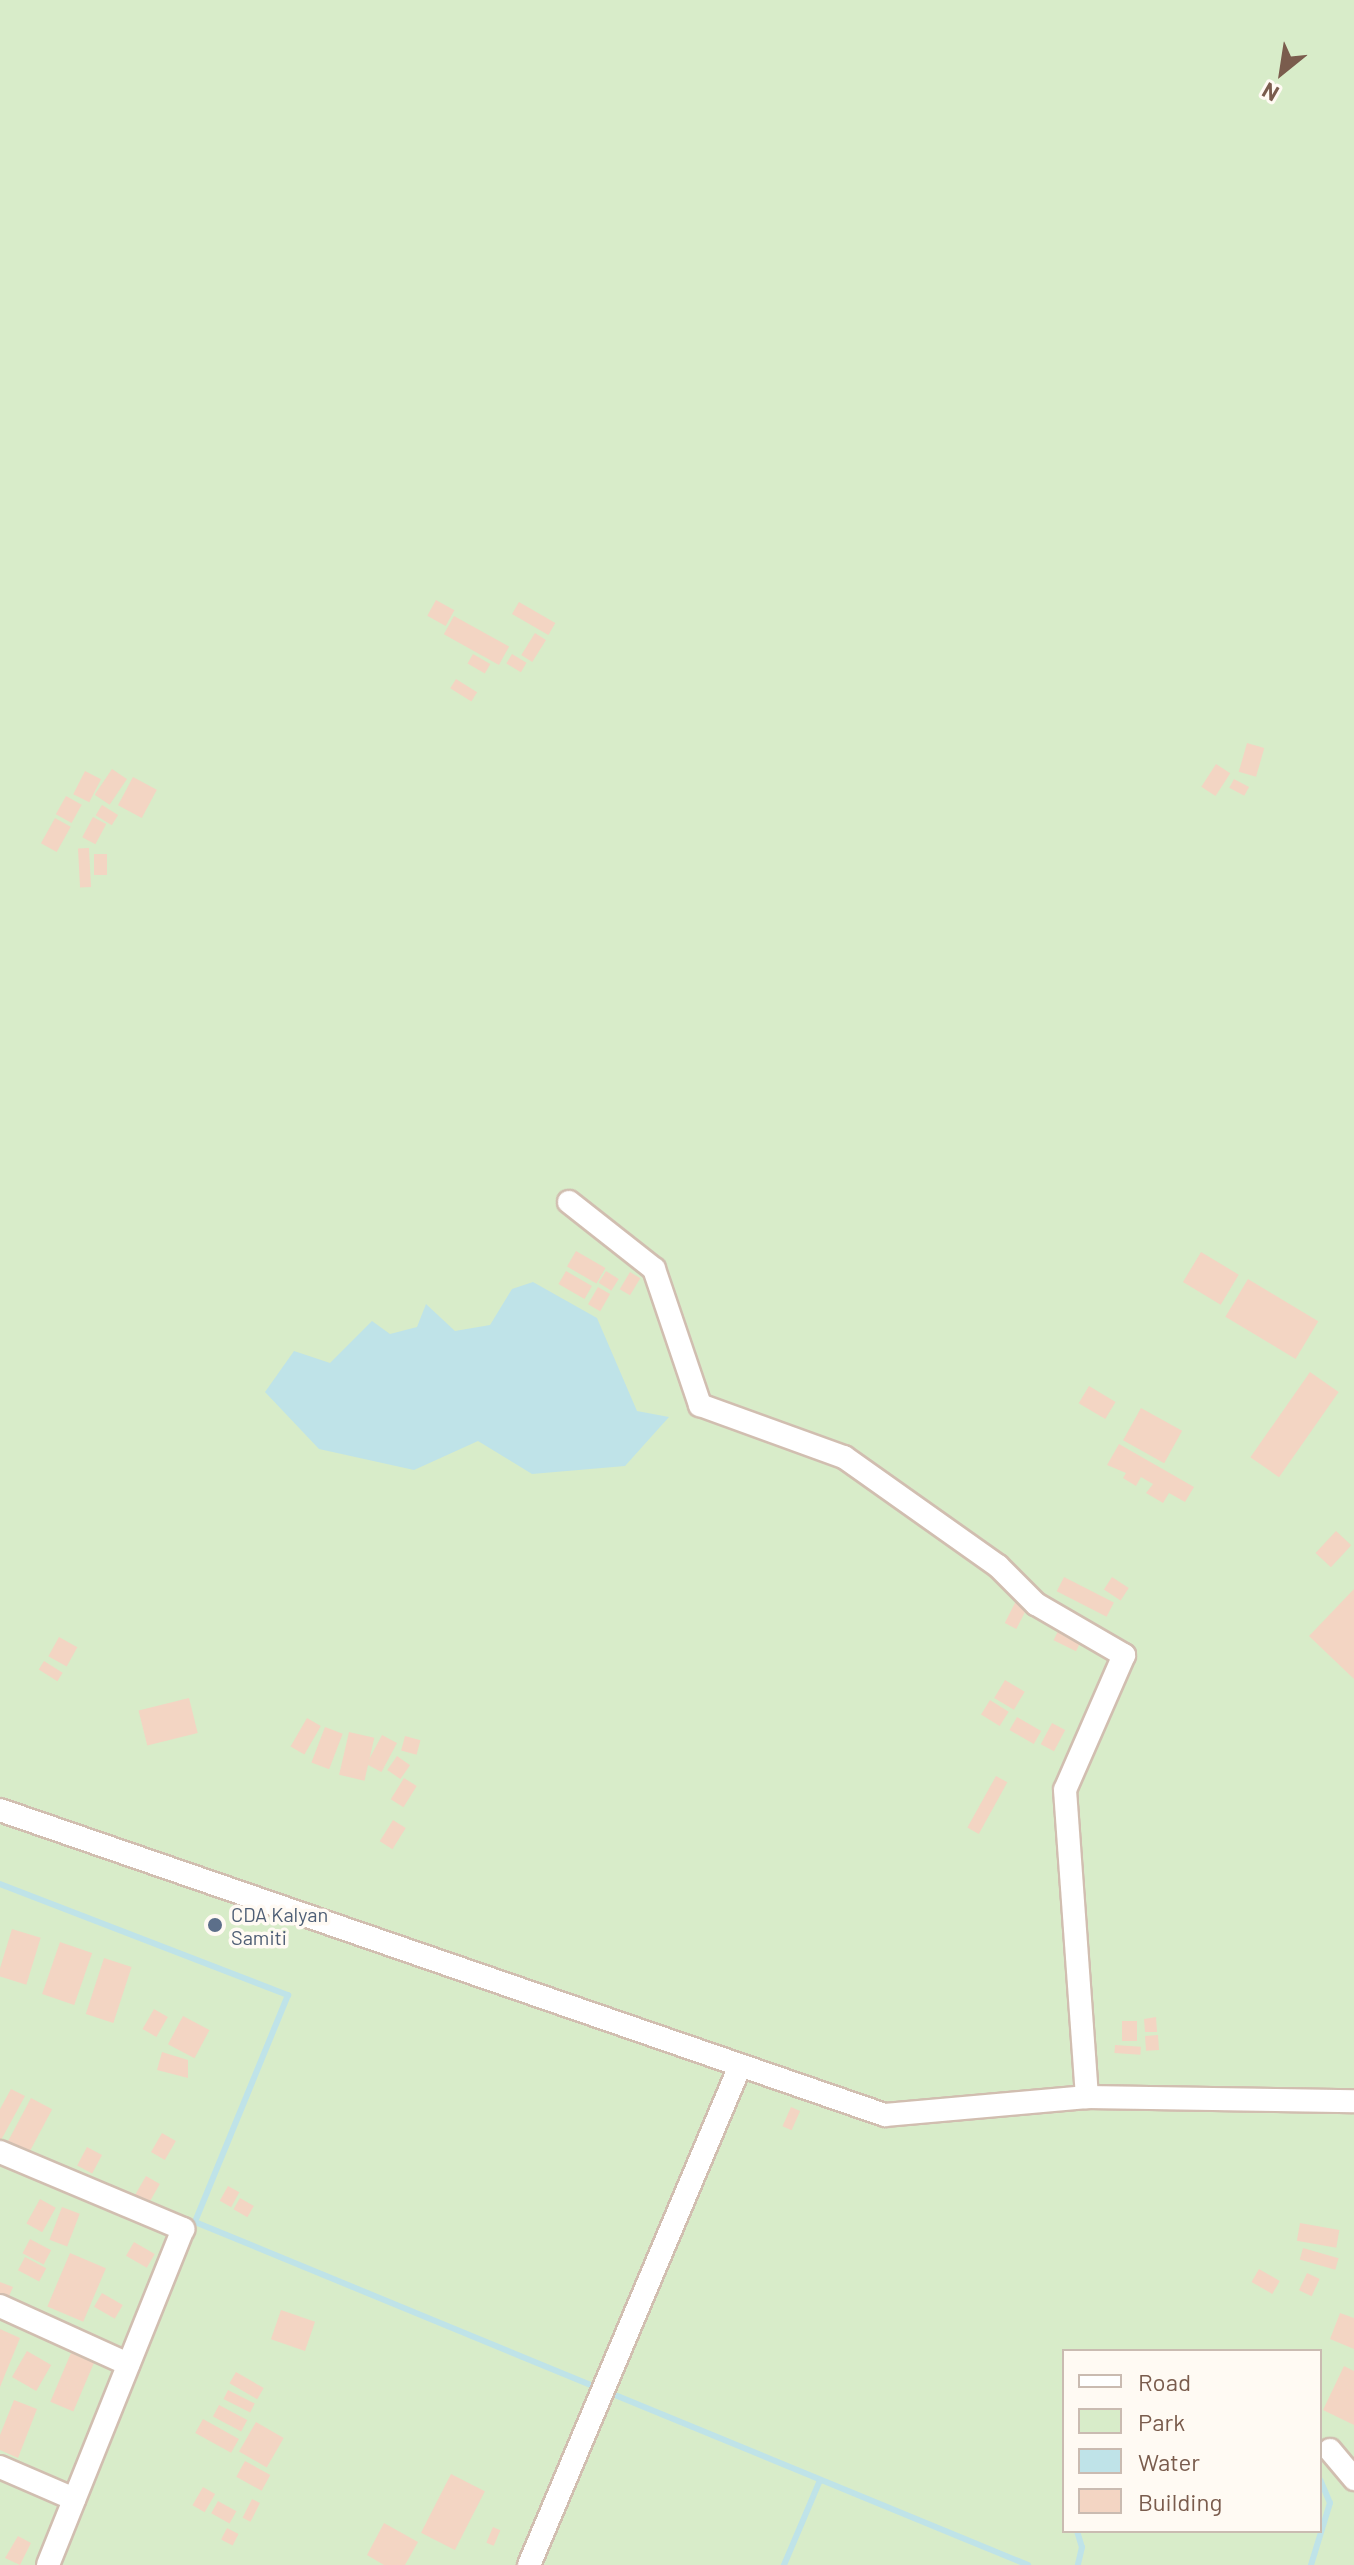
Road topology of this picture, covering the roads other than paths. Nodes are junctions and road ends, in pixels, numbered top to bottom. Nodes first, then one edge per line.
1 (569, 1202) dead end
2 (0, 1810) edge
3 (740, 2066) junction
4 (1087, 2097) junction
5 (1354, 2101) edge
6 (0, 2152) edge
7 (0, 2306) edge
8 (128, 2364) junction
9 (1330, 2450) dead end
10 (0, 2467) edge
11 (1354, 2479) edge
12 (74, 2499) junction
13 (48, 2565) edge
14 (529, 2565) edge

1 - 4 street
2 - 3 street
3 - 4 street
3 - 14 street
4 - 5 street
6 - 8 street
7 - 8 street
8 - 12 street
9 - 11 street
10 - 12 street
12 - 13 street

